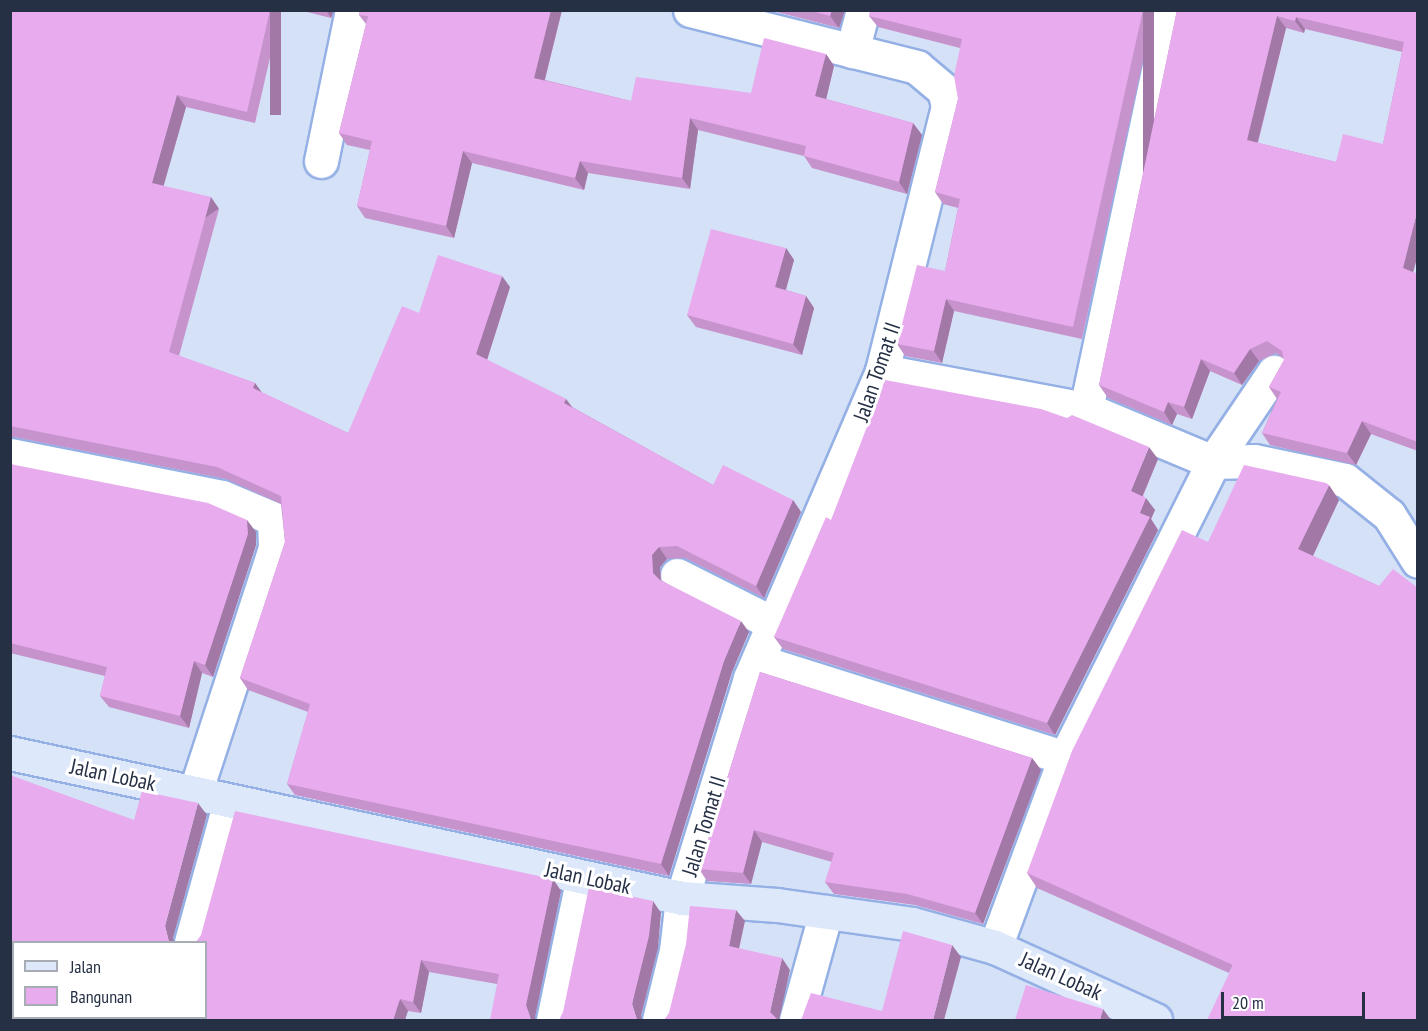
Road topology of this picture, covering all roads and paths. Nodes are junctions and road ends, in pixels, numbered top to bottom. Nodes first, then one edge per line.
1 (352, 10) edge
2 (863, 10) edge
3 (1171, 10) edge
4 (691, 11) edge
5 (852, 51) junction
6 (321, 161) dead end
7 (882, 371) junction
8 (1274, 372) edge
9 (1086, 409) junction
10 (10, 455) edge
11 (1213, 462) junction
12 (1417, 555) edge
13 (677, 575) dead end
14 (774, 624) junction
15 (758, 660) junction
16 (10, 753) edge
17 (1065, 758) junction
18 (195, 793) junction
19 (230, 801) junction
20 (583, 877) junction
21 (682, 898) junction
22 (826, 912) junction
23 (191, 941) edge
24 (995, 946) junction
25 (553, 1020) edge
26 (660, 1020) edge
27 (796, 1020) edge
28 (1155, 1020) edge

1 - 6 street
2 - 5 street
3 - 9 street
4 - 5 street, Jalan Tomat II
5 - 7 street, Jalan Tomat II
7 - 9 street
7 - 14 street, Jalan Tomat II
8 - 11 street
9 - 11 street
10 - 18 street
11 - 12 street
11 - 17 street
13 - 14 street
14 - 15 street, Jalan Tomat II
15 - 17 street
15 - 21 street, Jalan Tomat II
16 - 18 street, Jalan Lobak
17 - 24 street
18 - 19 street, Jalan Lobak
19 - 20 street, Jalan Lobak
19 - 23 street
20 - 21 street, Jalan Lobak
20 - 25 street
21 - 22 street, Jalan Lobak
21 - 26 street, Jalan Tomat II
22 - 24 street, Jalan Lobak
22 - 27 street
24 - 28 street, Jalan Lobak

